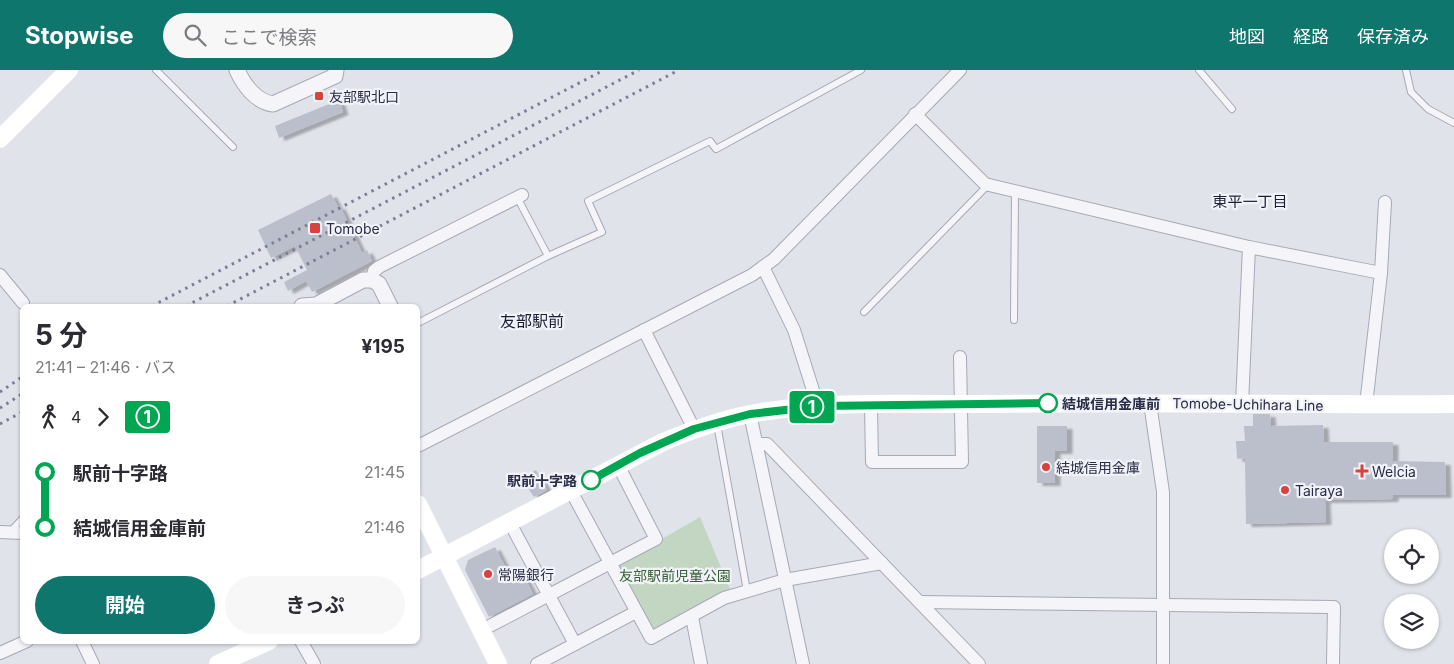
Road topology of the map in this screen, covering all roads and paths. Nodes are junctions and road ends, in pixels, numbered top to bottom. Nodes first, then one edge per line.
1 (69, 70) edge
2 (156, 70) edge
3 (237, 70) edge
4 (336, 70) edge
5 (861, 70) edge
6 (960, 70) edge
7 (1199, 70) edge
8 (1406, 70) edge
9 (1232, 109) dead end
10 (916, 114) junction
11 (1454, 123) edge
12 (0, 139) edge
13 (233, 147) dead end
14 (988, 185) junction
15 (1015, 192) junction
16 (519, 196) joint
17 (1385, 202) dead end
18 (1249, 247) junction
19 (548, 256) junction
20 (763, 267) junction
21 (1382, 273) junction
22 (0, 275) edge
23 (372, 280) junction
24 (23, 303) dead end
25 (315, 304) edge
26 (389, 304) edge
27 (864, 312) dead end
28 (1014, 320) dead end
29 (420, 322) edge
30 (644, 330) junction
31 (960, 357) dead end
32 (1150, 402) junction
33 (962, 404) junction
34 (1242, 404) junction
35 (1454, 404) edge
36 (871, 405) junction
37 (1366, 405) junction
38 (818, 406) junction
39 (750, 414) junction
40 (717, 422) junction
41 (694, 429) junction
42 (757, 444) junction
43 (420, 445) edge
44 (618, 465) junction
45 (571, 491) junction
46 (420, 508) edge
47 (20, 521) edge
48 (510, 522) junction
49 (11, 532) edge
50 (444, 557) junction
51 (609, 563) junction
52 (882, 563) junction
53 (420, 569) edge
54 (785, 580) junction
55 (747, 591) junction
56 (550, 594) junction
57 (920, 602) junction
58 (1163, 604) junction
59 (636, 612) junction
60 (692, 617) junction
61 (482, 630) junction
62 (21, 644) edge
63 (84, 644) edge
64 (263, 644) edge
65 (303, 644) edge
66 (575, 644) junction
67 (0, 653) edge
68 (94, 664) edge
69 (218, 664) edge
70 (314, 664) edge
71 (498, 664) edge
72 (537, 664) edge
73 (700, 664) edge
74 (803, 664) edge
75 (979, 664) edge
76 (1163, 664) edge
77 (1333, 664) edge

1 - 12 main road
2 - 13 lane
3 - 4 street
5 - 19 lane
6 - 10 street
7 - 9 lane
8 - 11 lane
10 - 14 street
10 - 20 street
14 - 15 street
14 - 27 lane
15 - 18 street
15 - 28 lane
16 - 19 lane
16 - 23 street
17 - 21 street
18 - 21 street
18 - 34 street
19 - 29 lane
20 - 30 street
20 - 38 street
21 - 37 street
22 - 24 street
23 - 25 street
23 - 26 street
30 - 41 street
30 - 43 street
31 - 33 street
32 - 33 main road, Tomobe-Uchihara Line
32 - 34 main road, Tomobe-Uchihara Line
32 - 58 street
33 - 36 main road, Tomobe-Uchihara Line
33 - 36 street
34 - 37 main road, Tomobe-Uchihara Line
35 - 37 main road, Tomobe-Uchihara Line
36 - 38 main road, Tomobe-Uchihara Line
38 - 39 main road, Tomobe-Uchihara Line
39 - 40 main road, Tomobe-Uchihara Line
39 - 42 street
40 - 41 main road, Tomobe-Uchihara Line
40 - 55 lane
41 - 44 main road, Tomobe-Uchihara Line
42 - 52 street
42 - 54 street
44 - 45 main road, Tomobe-Uchihara Line
44 - 51 street
45 - 48 main road, Tomobe-Uchihara Line
45 - 51 street
46 - 50 main road
47 - 49 lane
48 - 50 main road, Tomobe-Uchihara Line
48 - 56 street
50 - 53 main road, Tomobe-Uchihara Line
50 - 61 main road
51 - 56 street
51 - 59 street
52 - 54 street
52 - 57 street
54 - 55 street
54 - 74 street
55 - 60 street
56 - 61 street
56 - 66 street
57 - 58 street
57 - 75 street
58 - 76 street
58 - 77 street
59 - 60 street
59 - 66 street
60 - 73 street
61 - 71 main road
62 - 67 street
63 - 68 street
64 - 69 main road
65 - 70 street
66 - 72 street

